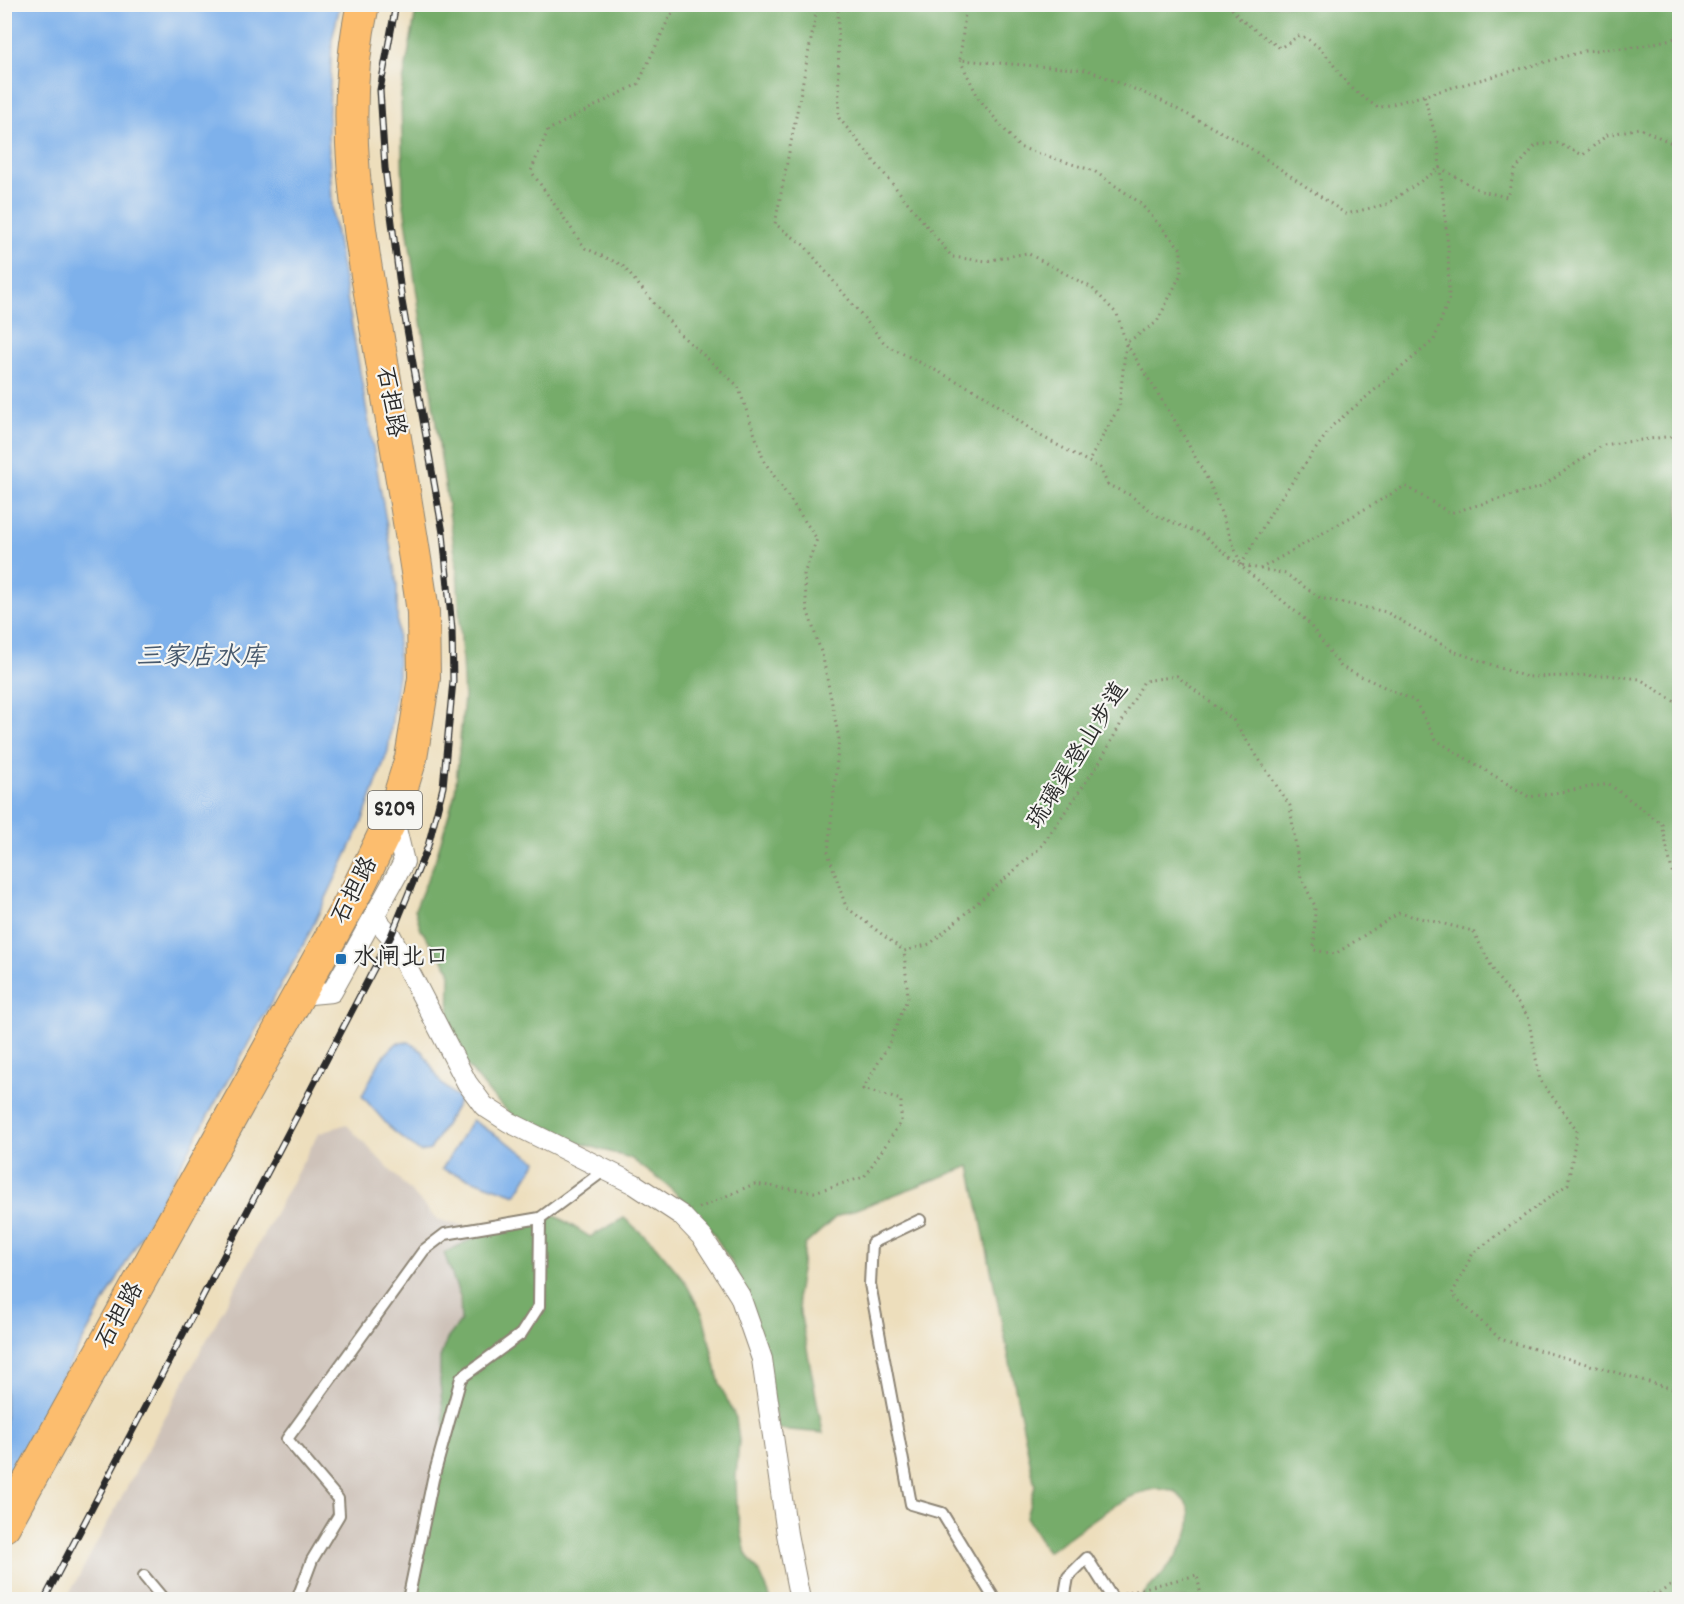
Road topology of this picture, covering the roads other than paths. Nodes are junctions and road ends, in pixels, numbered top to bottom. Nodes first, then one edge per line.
1 (363, 4) edge
2 (393, 816) junction
3 (374, 916) junction
4 (300, 995) junction
5 (606, 1169) junction
6 (540, 1218) junction
7 (920, 1220) dead end
8 (4, 1526) edge
9 (144, 1576) dead end
10 (1111, 1596) road end
11 (164, 1599) edge
12 (297, 1599) edge
13 (408, 1599) edge
14 (800, 1599) edge
15 (995, 1599) edge
16 (1064, 1599) edge

1 - 2 main road, 石担路 / S209
2 - 3 street
2 - 4 main road, 石担路 / S209
3 - 4 street
3 - 5 street
4 - 8 main road, 石担路 / S209
5 - 6 lane
5 - 14 street
6 - 12 lane
6 - 13 lane
7 - 15 lane
9 - 11 lane
10 - 16 lane

